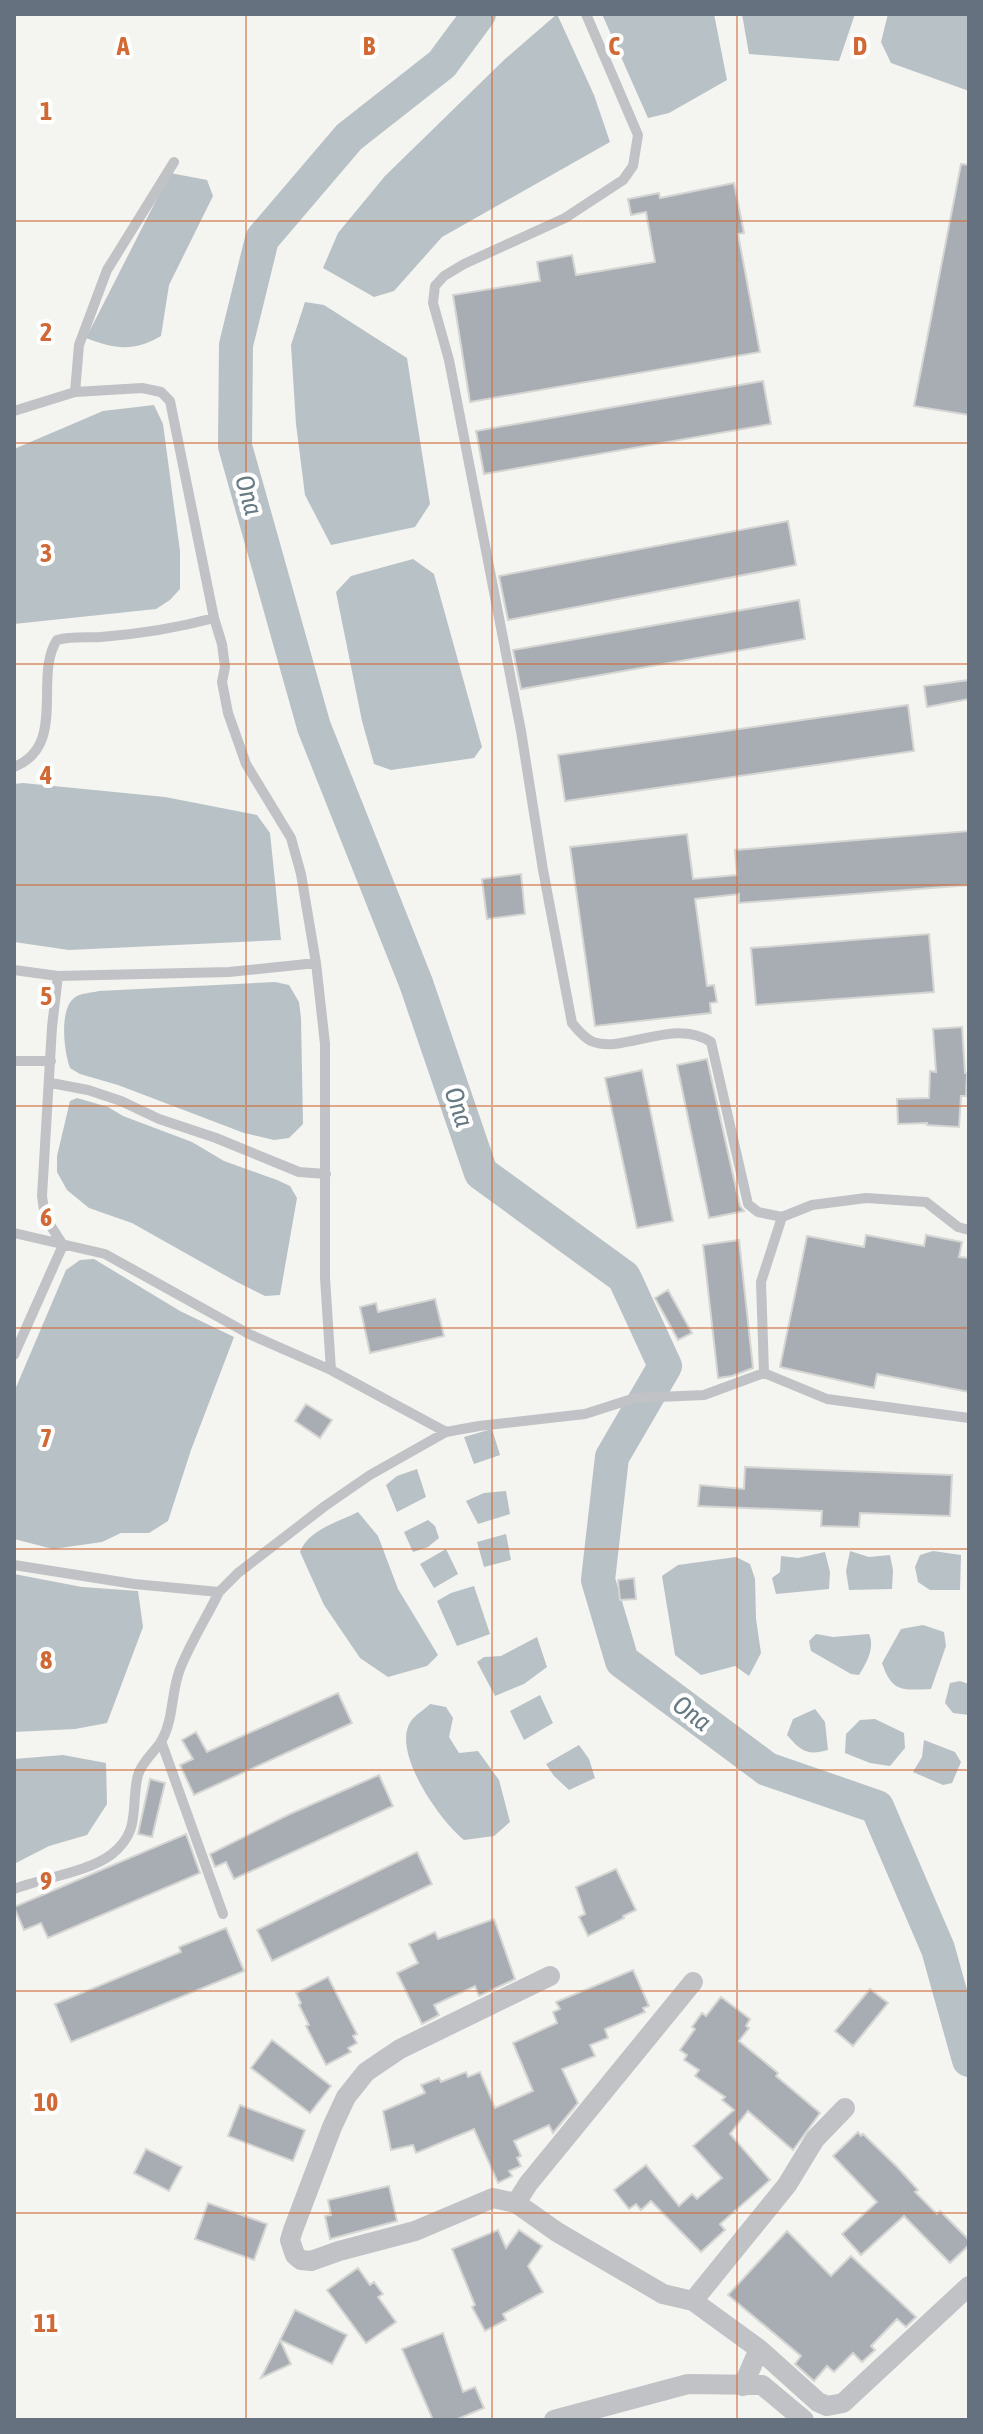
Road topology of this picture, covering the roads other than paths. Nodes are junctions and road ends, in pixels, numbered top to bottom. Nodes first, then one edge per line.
1 (586, 14) edge
2 (174, 162) dead end
3 (75, 392) junction
4 (14, 411) edge
5 (214, 618) junction
6 (14, 767) edge
7 (316, 963) junction
8 (14, 970) edge
9 (58, 976) junction
10 (14, 1061) edge
11 (51, 1061) junction
12 (51, 1083) junction
13 (326, 1174) junction
14 (782, 1217) junction
15 (969, 1230) edge
16 (14, 1233) edge
17 (63, 1245) junction
18 (14, 1355) edge
19 (331, 1370) junction
20 (764, 1373) junction
21 (969, 1418) edge
22 (446, 1432) junction
23 (14, 1565) edge
24 (219, 1592) junction
25 (161, 1741) junction
26 (14, 1889) edge
27 (223, 1914) dead end
28 (550, 1976) dead end
29 (693, 1982) dead end
30 (845, 2108) dead end
31 (516, 2203) junction
32 (969, 2286) edge
33 (693, 2301) junction
34 (759, 2349) junction
35 (743, 2386) junction
36 (583, 2417) edge
37 (554, 2420) edge
38 (804, 2420) edge

1 - 14 lane
2 - 3 lane
3 - 4 lane
3 - 5 lane
5 - 6 lane
5 - 7 lane
7 - 9 lane
7 - 13 lane
8 - 9 lane
9 - 11 lane
10 - 11 lane
11 - 12 lane
12 - 13 lane
12 - 17 lane
13 - 19 lane
14 - 15 lane
14 - 20 lane
16 - 17 lane
17 - 18 lane
17 - 19 lane
19 - 22 lane
20 - 21 lane
20 - 22 lane
22 - 24 lane
23 - 24 lane
24 - 25 lane
25 - 26 lane
25 - 27 lane
28 - 31 street
29 - 31 street
30 - 33 street
31 - 33 street
32 - 34 street
33 - 34 street
34 - 35 street
35 - 36 street
35 - 38 street
36 - 37 street

